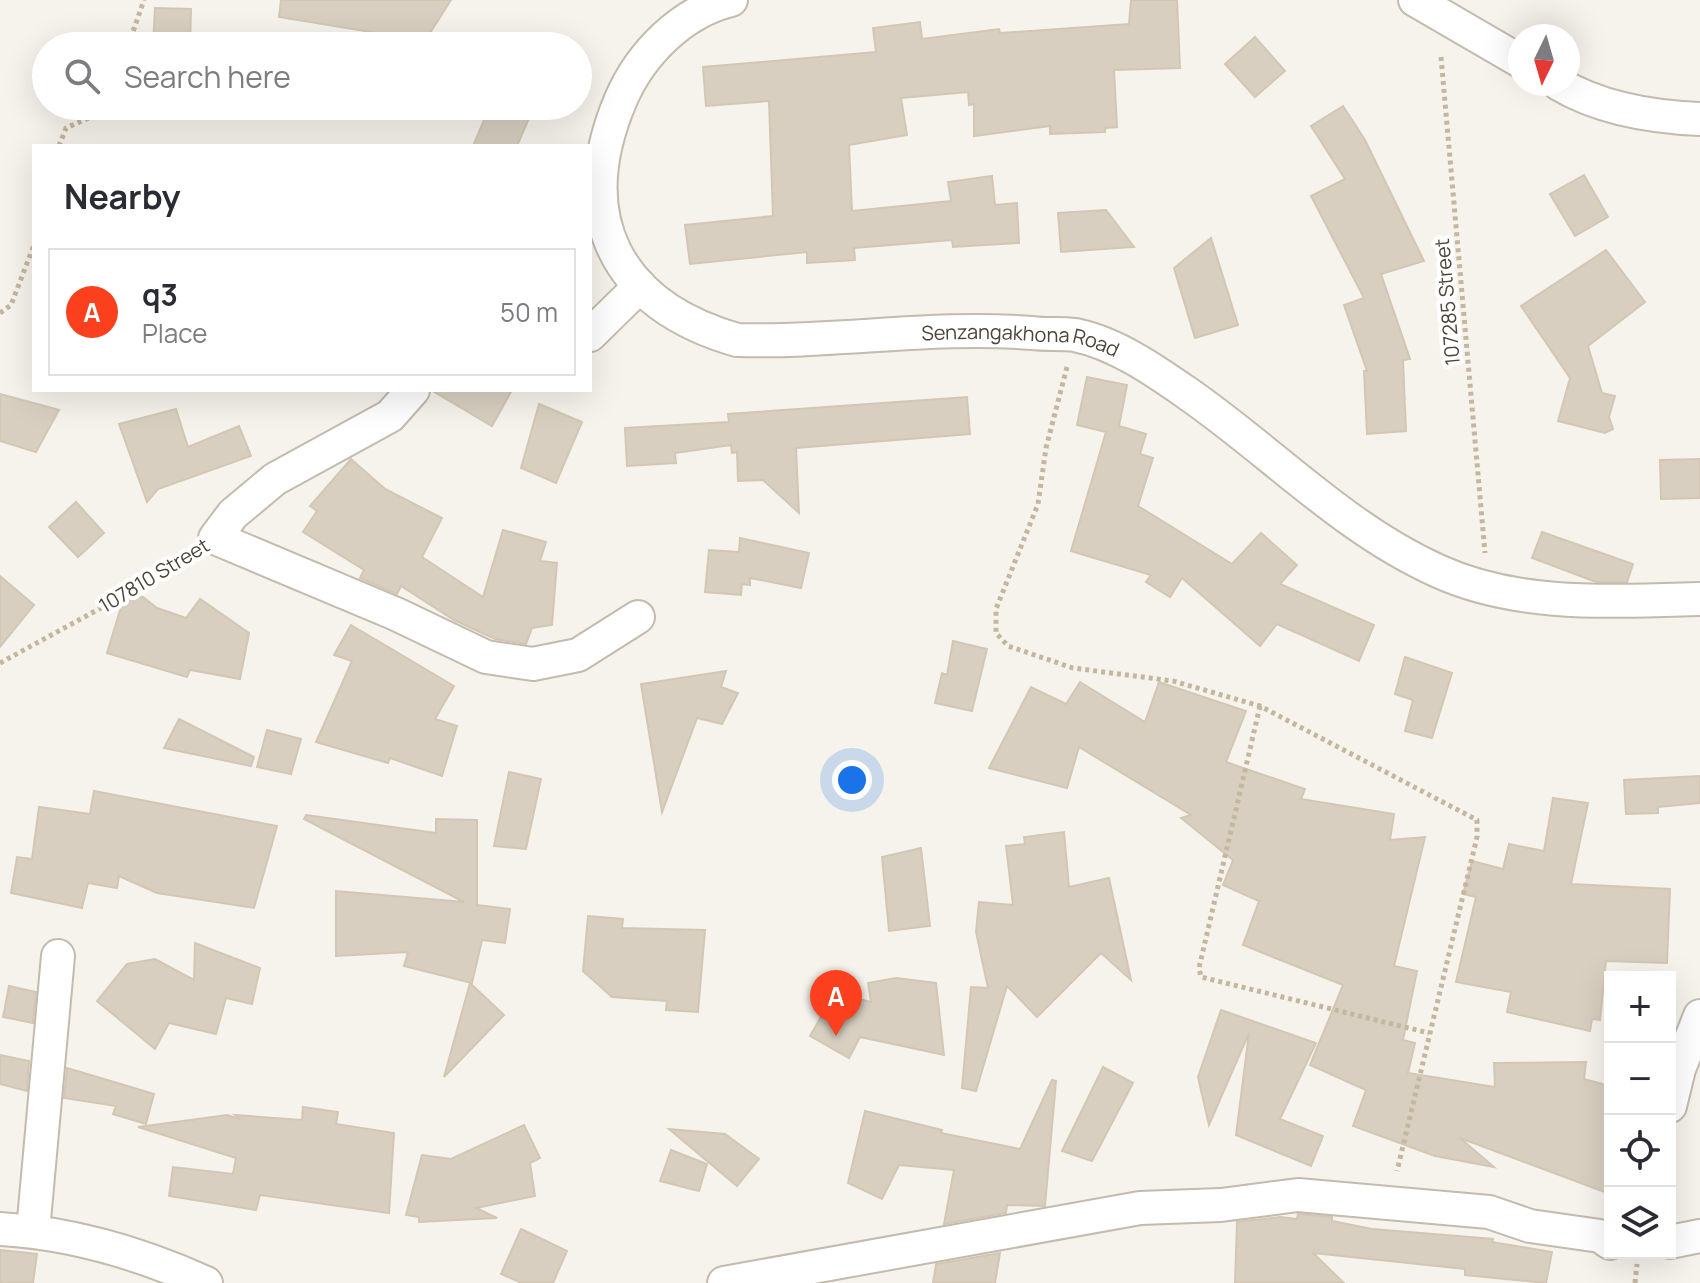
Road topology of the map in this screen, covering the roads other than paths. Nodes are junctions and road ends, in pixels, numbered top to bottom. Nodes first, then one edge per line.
1 (731, 0) edge
2 (1426, 6) edge
3 (1508, 54) edge
4 (1580, 93) edge
5 (1700, 119) edge
6 (640, 286) junction
7 (592, 333) edge
8 (411, 392) edge
9 (1700, 599) edge
10 (638, 617) dead end
11 (58, 956) dead end
12 (1700, 1016) edge
13 (1676, 1088) edge
14 (0, 1229) edge
15 (33, 1231) junction
16 (1700, 1236) edge
17 (1604, 1239) edge
18 (1676, 1241) edge
19 (206, 1283) edge
20 (724, 1283) edge

1 - 6 street, Senzangakhona Road
2 - 3 street
4 - 5 street
6 - 7 street
6 - 9 street, Senzangakhona Road
8 - 10 street, 107810 Street
11 - 15 street
12 - 13 street
14 - 15 street
15 - 19 street
16 - 18 street
17 - 20 street

